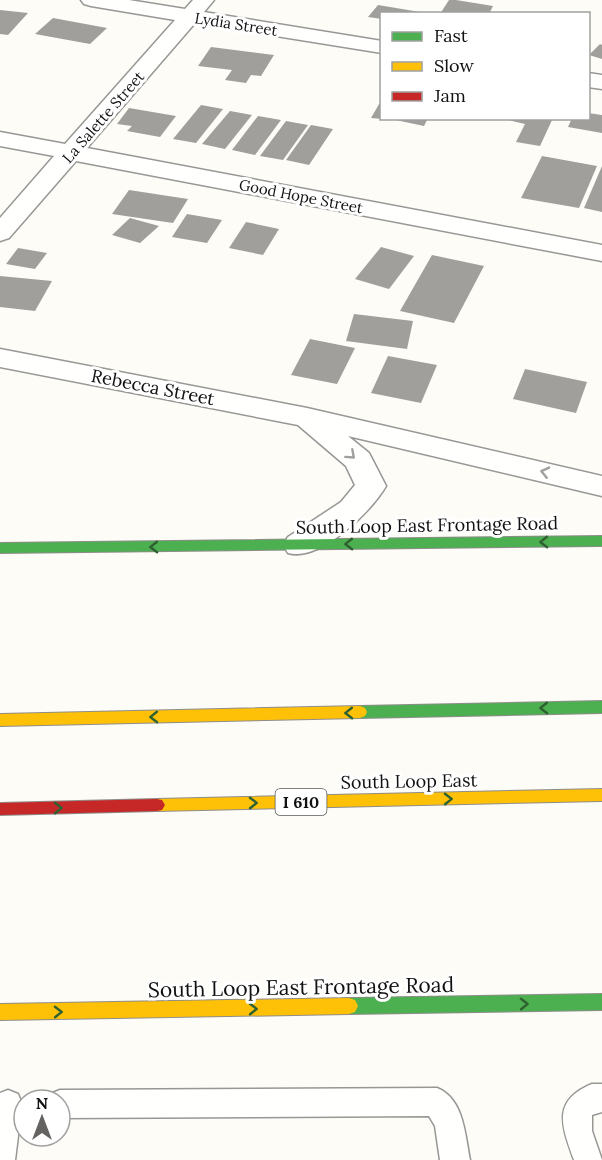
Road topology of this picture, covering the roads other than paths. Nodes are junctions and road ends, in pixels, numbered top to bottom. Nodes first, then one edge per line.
1 (91, 0) edge
2 (197, 8) edge
3 (380, 47) edge
4 (0, 139) edge
5 (72, 153) junction
6 (0, 233) edge
7 (602, 253) edge
8 (0, 358) edge
9 (307, 417) junction
10 (602, 486) edge
11 (602, 542) edge
12 (298, 545) junction
13 (0, 548) edge
14 (602, 707) edge
15 (0, 720) edge
16 (602, 795) edge
17 (0, 809) edge
18 (602, 1002) edge
19 (0, 1012) edge
20 (602, 1098) edge
21 (11, 1104) edge
22 (72, 1104) edge
23 (0, 1160) edge
24 (455, 1160) edge
25 (589, 1160) edge

1 - 2 street, Lydia Street
2 - 3 street, Lydia Street
2 - 5 street, La Salette Street
4 - 5 street, Good Hope Street
5 - 6 street, La Salette Street
5 - 7 street, Good Hope Street
8 - 9 street, Rebecca Street
10 -> 9 street, Rebecca Street
9 -> 12 street, Rebecca Street
11 -> 12 main road, South Loop East Frontage Road
12 -> 13 main road, South Loop East Frontage Road
14 -> 15 main road
17 -> 16 main road, South Loop East / I 610
19 -> 18 main road, South Loop East Frontage Road
20 - 25 lane
21 - 23 lane
22 - 24 lane

